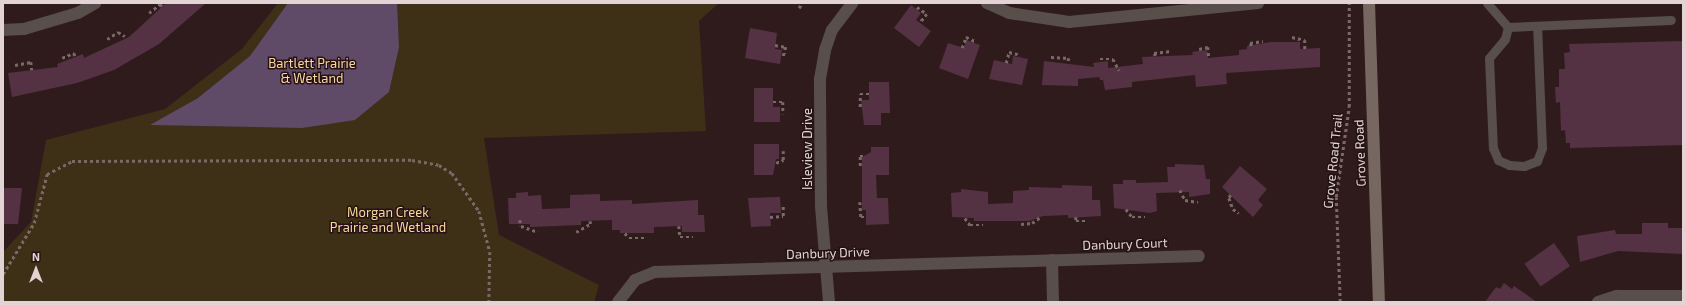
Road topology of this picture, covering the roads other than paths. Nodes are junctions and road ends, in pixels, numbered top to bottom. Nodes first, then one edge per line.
1 (95, 3) edge
2 (852, 3) edge
3 (987, 3) edge
4 (1258, 3) edge
5 (1369, 3) edge
6 (1487, 3) edge
7 (1228, 4) edge
8 (1671, 20) dead end
9 (1537, 26) junction
10 (1508, 27) junction
11 (3, 30) edge
12 (1199, 256) dead end
13 (1052, 260) junction
14 (825, 266) junction
15 (1683, 296) edge
16 (618, 302) edge
17 (829, 302) edge
18 (1053, 302) edge
19 (1379, 302) edge
20 (1598, 302) edge

1 - 11 street
2 - 14 street, Isleview Drive
3 - 7 street
4 - 7 street
5 - 19 street, Grove Road
6 - 10 lane
8 - 9 lane
9 - 10 lane
9 - 10 lane
12 - 13 street, Danbury Court
13 - 14 street, Danbury Drive
13 - 18 street
14 - 16 street, Danbury Drive
14 - 17 street, Isleview Drive
15 - 20 street

